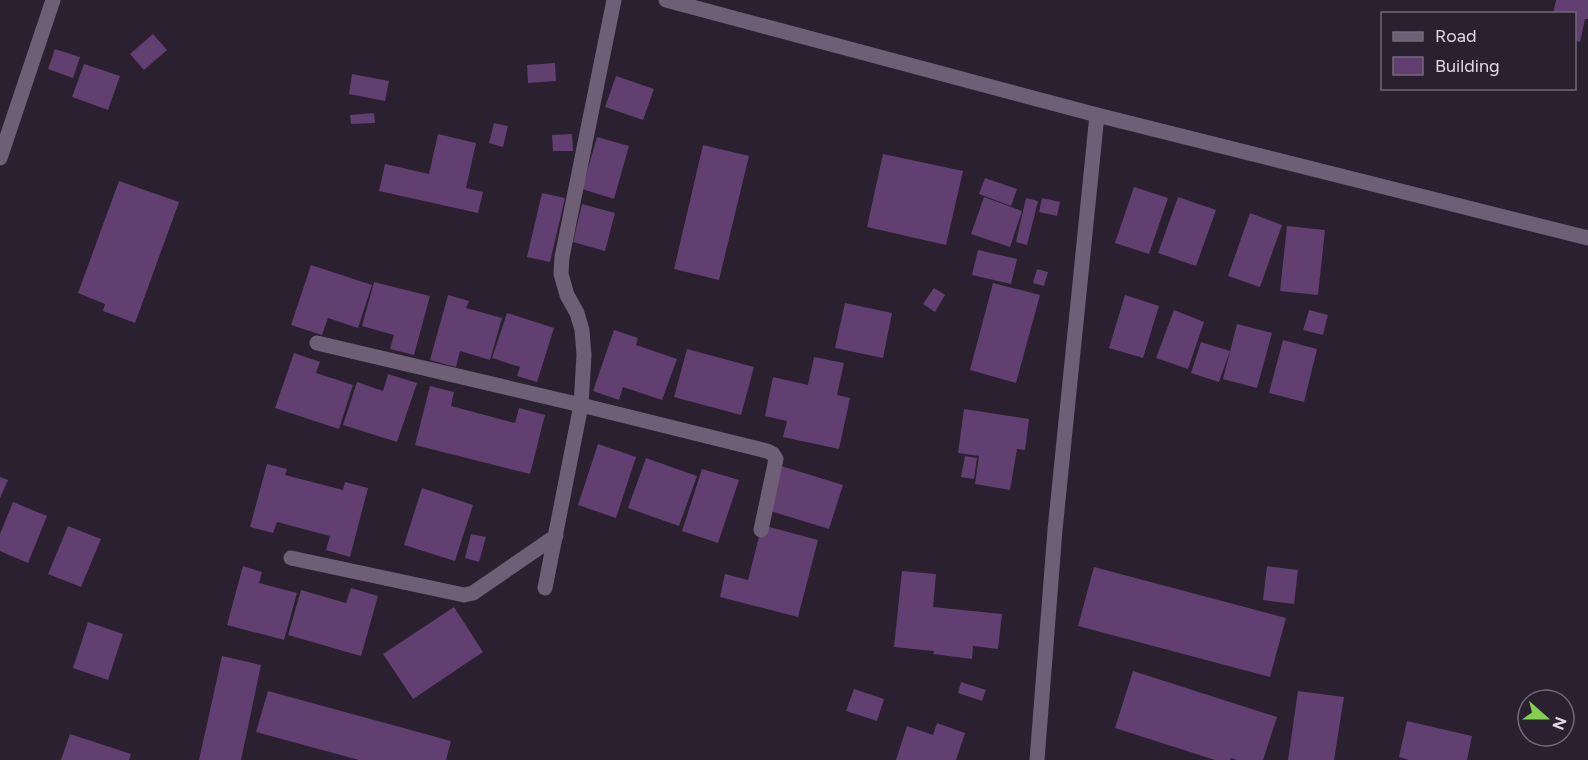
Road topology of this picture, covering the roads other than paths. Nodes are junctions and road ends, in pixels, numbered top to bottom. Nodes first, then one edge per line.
1 (53, 0) edge
2 (614, 0) edge
3 (666, 0) edge
4 (1097, 115) junction
5 (0, 158) edge
6 (1588, 238) edge
7 (317, 343) dead end
8 (581, 405) junction
9 (761, 530) dead end
10 (556, 536) junction
11 (291, 558) dead end
12 (545, 588) dead end
13 (1037, 760) edge

1 - 5 street
2 - 8 street
3 - 4 street
4 - 6 street
4 - 13 street
7 - 8 street
8 - 9 street
8 - 10 street
10 - 11 street
10 - 12 street

